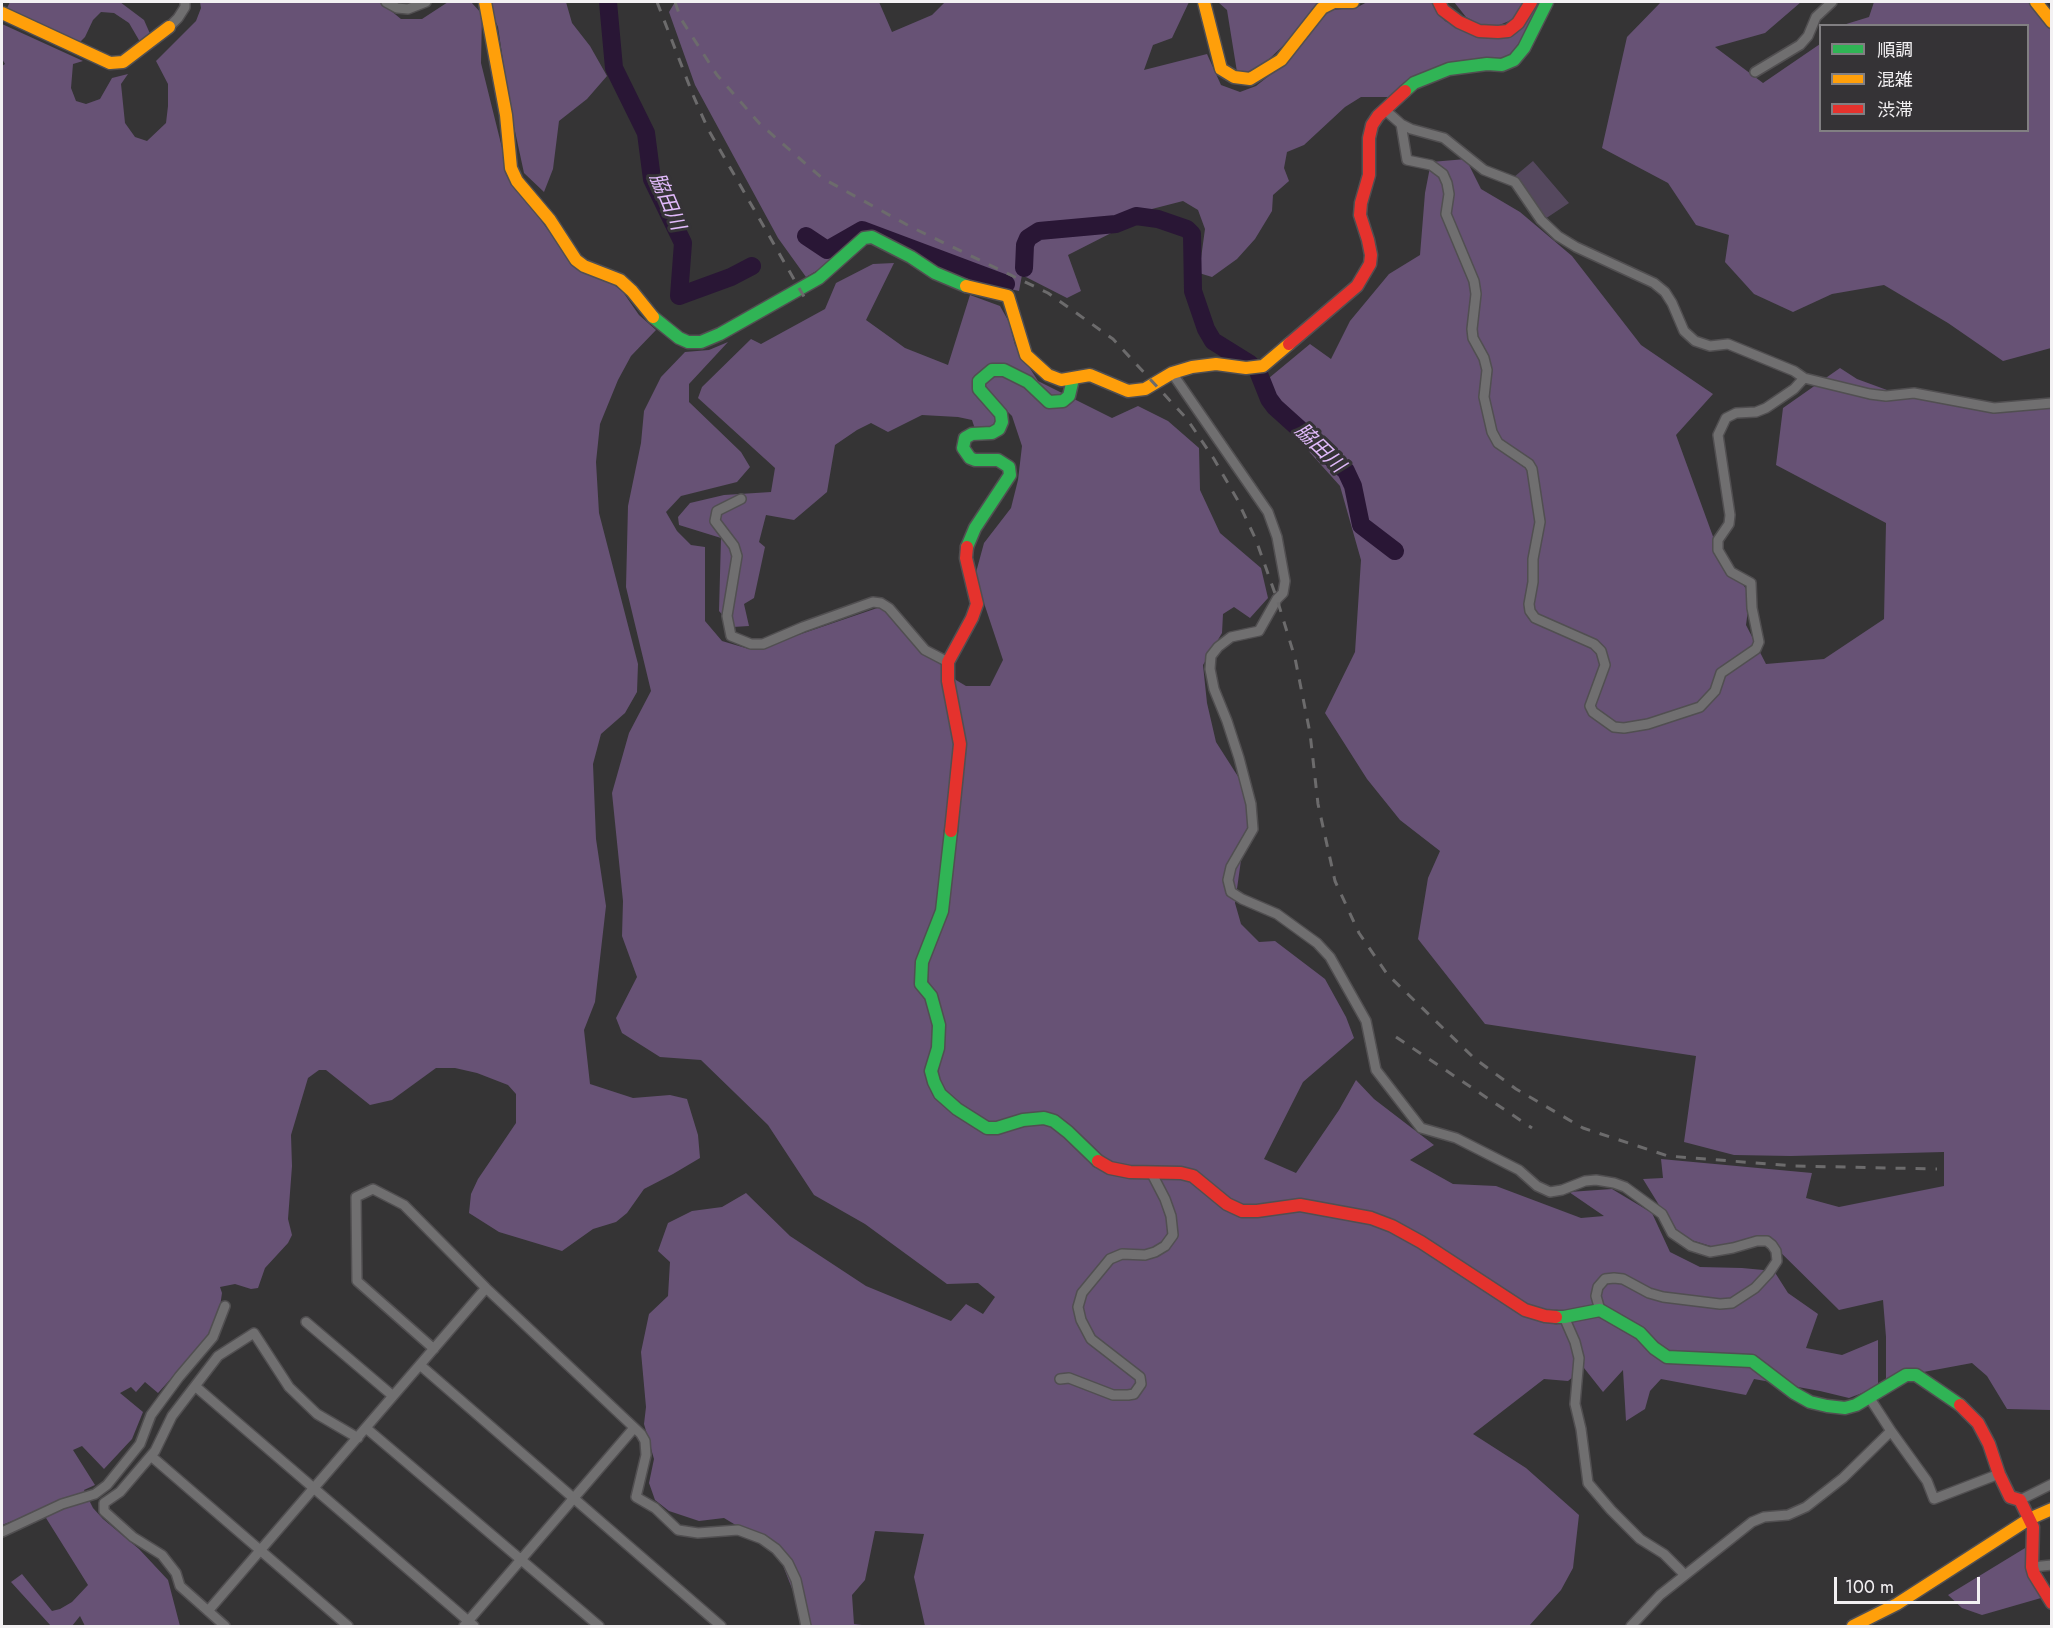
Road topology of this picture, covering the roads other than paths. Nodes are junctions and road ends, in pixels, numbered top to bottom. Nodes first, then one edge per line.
1 (185, 2) edge
2 (386, 2) edge
3 (426, 2) edge
4 (485, 2) edge
5 (1204, 2) edge
6 (1353, 2) edge
7 (1439, 2) edge
8 (1532, 2) edge
9 (1547, 2) edge
10 (1832, 2) edge
11 (2036, 2) edge
12 (2, 13) edge
13 (2052, 22) edge
14 (169, 27) joint
15 (1755, 72) dead end
16 (1385, 110) junction
17 (1401, 124) junction
18 (1172, 373) junction
19 (1804, 378) junction
20 (1073, 379) junction
21 (2052, 403) edge
22 (741, 500) dead end
23 (948, 663) junction
24 (1151, 1172) junction
25 (486, 1288) junction
26 (225, 1306) dead end
27 (1600, 1310) junction
28 (1564, 1317) junction
29 (306, 1322) dead end
30 (434, 1349) junction
31 (420, 1365) junction
32 (1060, 1379) dead end
33 (195, 1386) junction
34 (393, 1396) junction
35 (1869, 1397) junction
36 (366, 1428) junction
37 (634, 1428) junction
38 (1891, 1431) junction
39 (358, 1438) junction
40 (151, 1456) junction
41 (1999, 1474) junction
42 (2052, 1484) edge
43 (314, 1489) junction
44 (574, 1498) junction
45 (2020, 1500) junction
46 (2052, 1509) edge
47 (2029, 1519) junction
48 (2, 1532) edge
49 (260, 1551) junction
50 (521, 1560) junction
51 (2052, 1565) edge
52 (2032, 1567) junction
53 (1684, 1574) junction
54 (2052, 1603) edge
55 (208, 1611) junction
56 (469, 1625) edge
57 (225, 1626) edge
58 (348, 1626) edge
59 (599, 1626) edge
60 (721, 1626) edge
61 (806, 1626) edge
62 (1631, 1626) edge
63 (1853, 1626) edge

1 - 14 street
2 - 3 street
4 - 20 street
5 - 6 street
7 - 8 street
9 - 16 street
10 - 15 street
11 - 13 street
12 - 14 street
16 - 17 street
16 - 18 street
17 - 19 street
17 - 19 street
18 - 20 street
18 - 27 street
19 - 21 street
20 - 23 street
22 - 23 street
23 - 24 street
24 - 28 street
24 - 32 street
25 - 30 street
25 - 30 street
25 - 37 street
26 - 48 street
27 - 28 street
27 - 35 street
28 - 53 street
29 - 34 street
30 - 31 street
31 - 34 street
31 - 44 street
33 - 39 street
33 - 40 street
33 - 43 street
34 - 36 street
35 - 38 street
35 - 41 street
36 - 39 street
36 - 50 street
37 - 44 street
37 - 61 street
38 - 41 street
38 - 53 street
39 - 43 street
40 - 49 street
40 - 55 street
41 - 45 street
42 - 45 street
43 - 49 street
43 - 56 street
44 - 50 street
44 - 60 street
45 - 47 street
46 - 47 street
47 - 52 street
47 - 63 street
49 - 55 street
49 - 58 street
50 - 56 street
50 - 59 street
51 - 52 street
52 - 54 street
53 - 62 street
55 - 57 street

